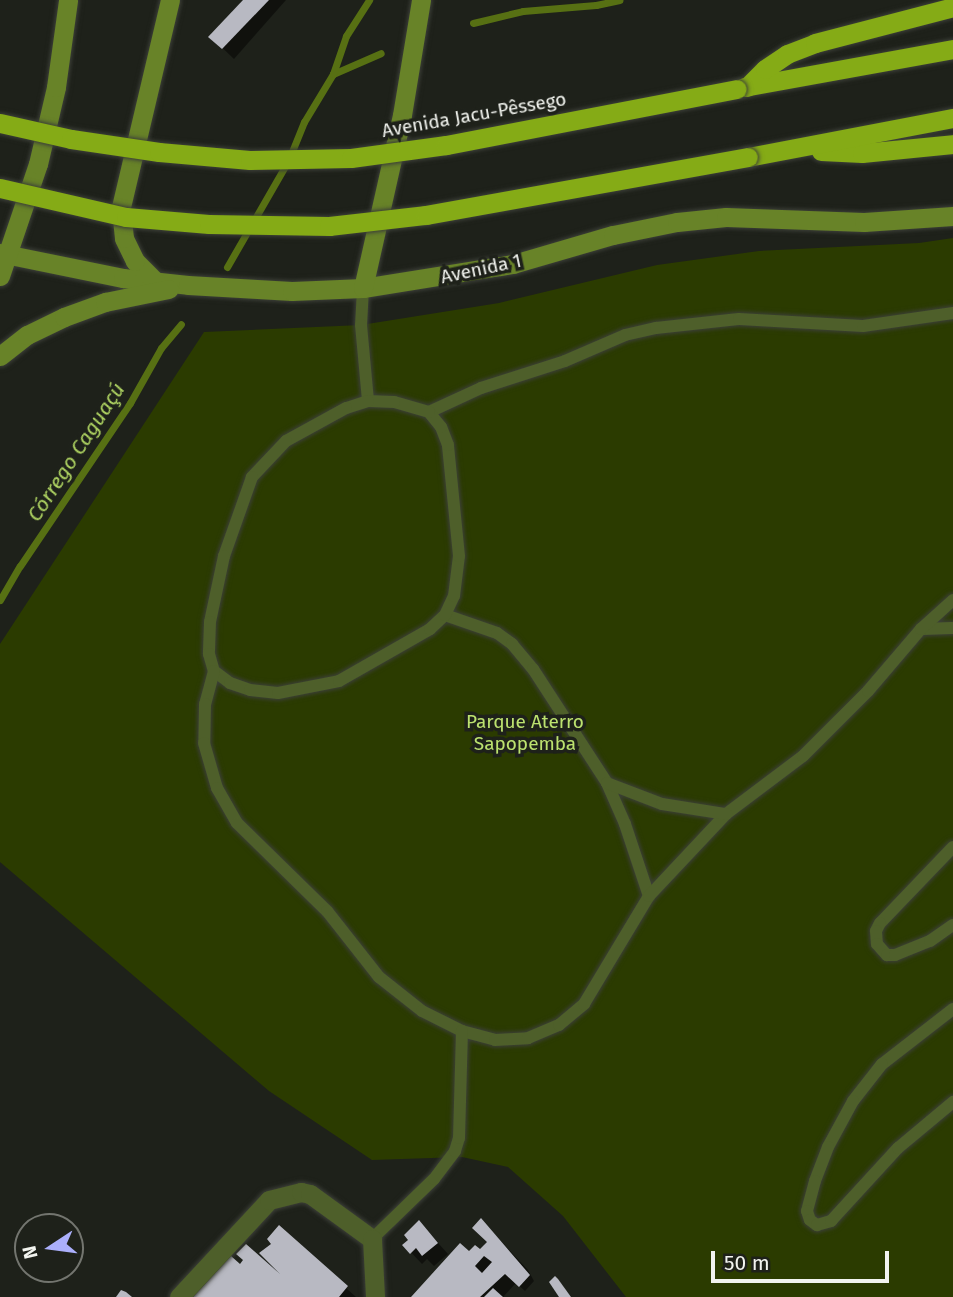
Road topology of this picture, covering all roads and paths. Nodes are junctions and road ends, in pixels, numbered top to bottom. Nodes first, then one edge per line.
1 (68, 0) edge
2 (170, 0) edge
3 (421, 0) edge
4 (953, 7) edge
5 (953, 49) edge
6 (742, 88) junction
7 (953, 118) edge
8 (0, 123) edge
9 (953, 144) edge
10 (803, 148) junction
11 (0, 188) edge
12 (953, 216) edge
13 (4, 255) edge
14 (0, 276) edge
15 (156, 282) junction
16 (188, 285) junction
17 (363, 288) junction
18 (953, 313) edge
19 (0, 356) edge
20 (368, 401) junction
21 (429, 412) junction
22 (953, 600) edge
23 (445, 615) junction
24 (953, 628) edge
25 (921, 629) junction
26 (214, 671) junction
27 (607, 783) junction
28 (726, 814) junction
29 (953, 847) edge
30 (649, 896) junction
31 (953, 925) edge
32 (953, 1009) edge
33 (462, 1031) junction
34 (953, 1102) edge
35 (373, 1239) junction
36 (179, 1297) edge
37 (375, 1297) edge

1 - 13 main road
2 - 15 main road
3 - 17 main road
4 - 6 highway
5 - 6 highway, Avenida Jacu-Pêssego
6 - 8 highway, Avenida Jacu-Pêssego, bridge
7 - 10 highway
9 - 10 highway
10 - 11 highway, bridge
12 - 17 main road, Avenida 1
13 - 14 main road
13 - 15 main road, Avenida 1
15 - 16 main road, Avenida 1
16 - 17 main road, Avenida 1
16 - 19 main road
17 - 20 lane
18 - 21 lane
20 - 21 lane
20 - 26 lane
21 - 23 lane
22 - 25 lane
23 - 26 lane
23 - 27 lane
24 - 25 lane
25 - 28 lane
26 - 33 lane
27 - 28 lane
27 - 30 lane
28 - 30 lane
29 - 31 lane
30 - 33 lane
32 - 34 lane
33 - 35 lane
35 - 36 street
35 - 37 street

